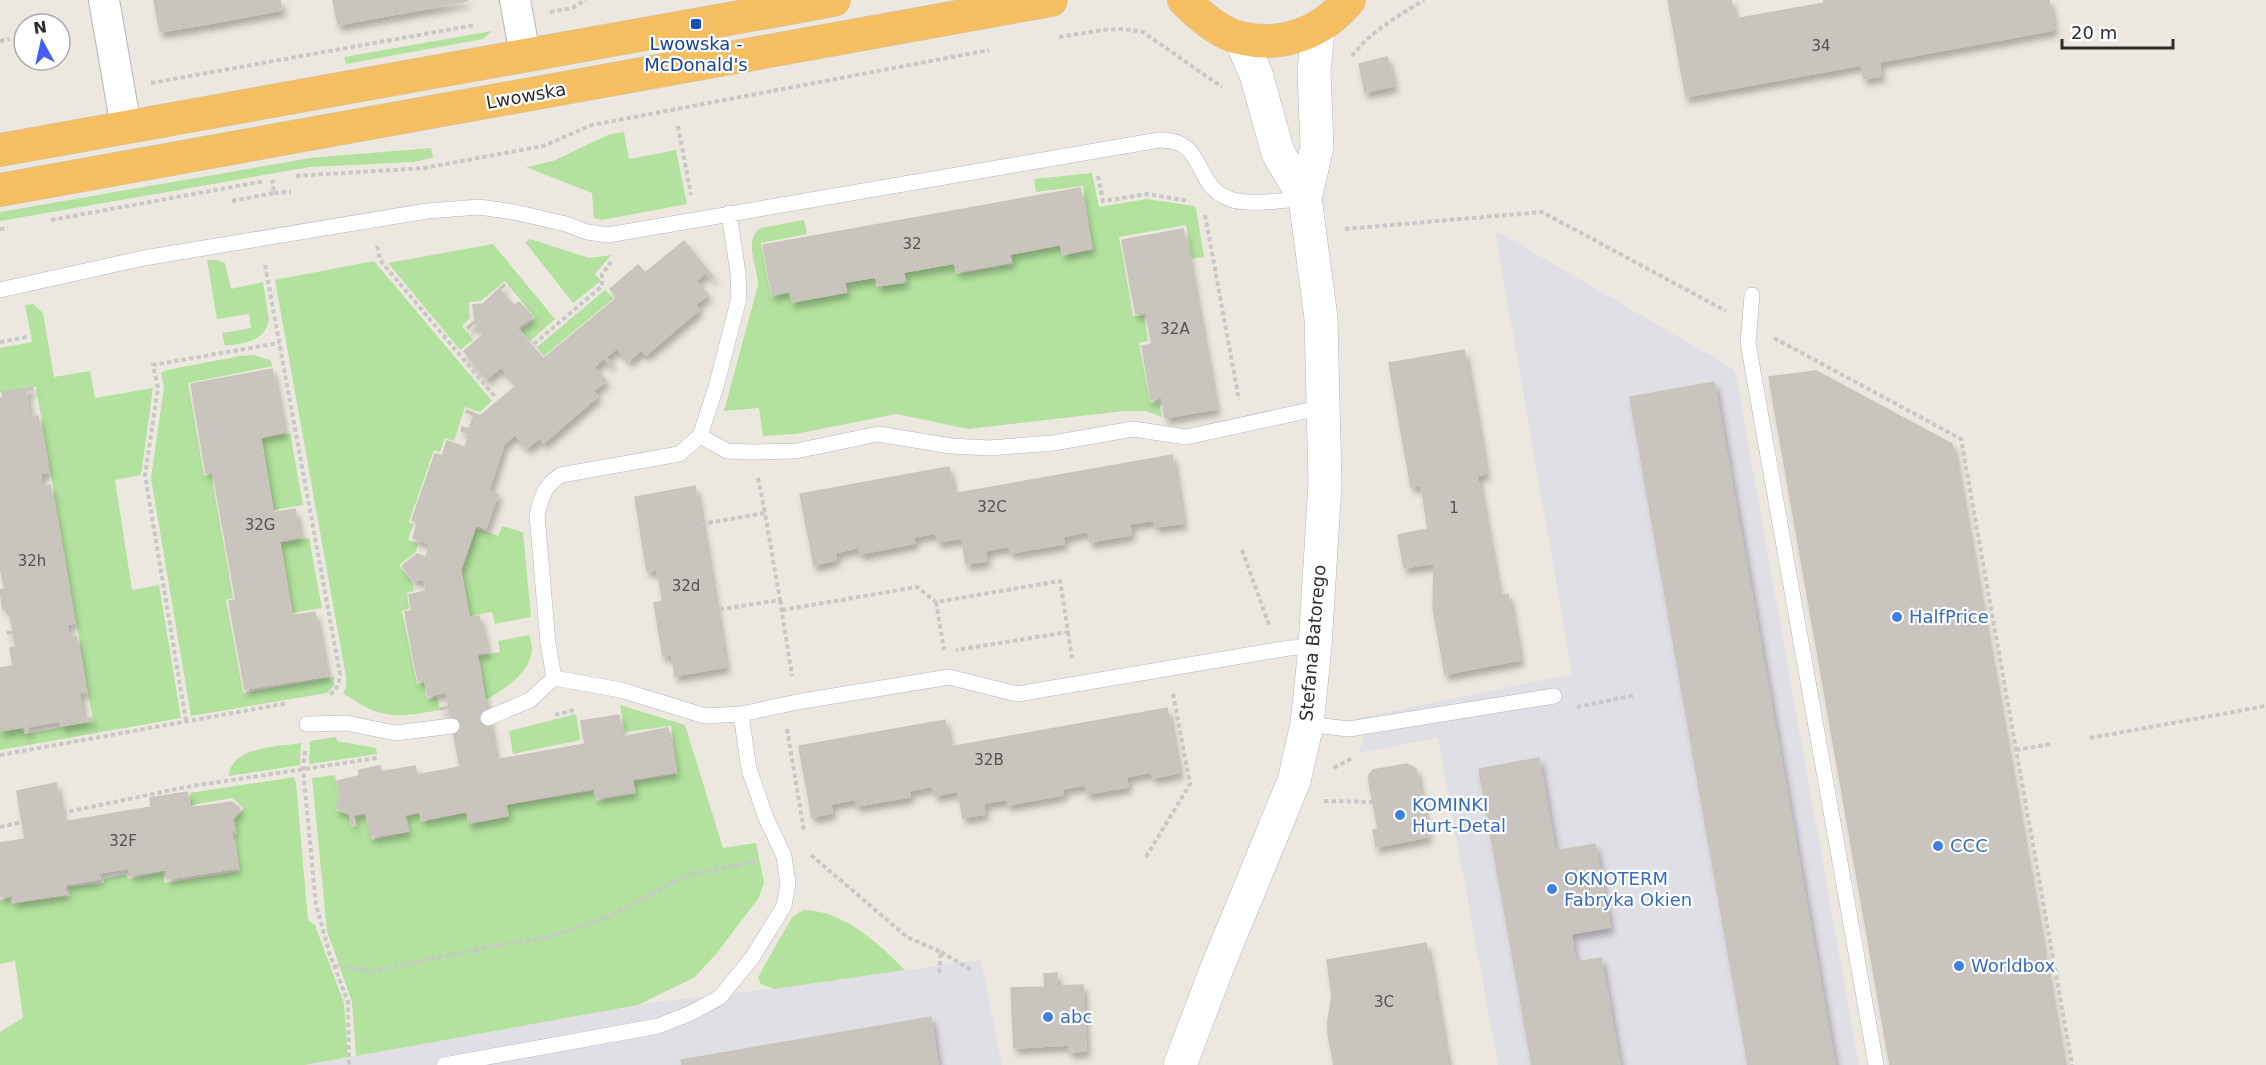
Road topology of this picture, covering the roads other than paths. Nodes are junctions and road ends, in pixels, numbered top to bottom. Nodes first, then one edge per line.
1 (104, 0) edge
2 (834, 0) edge
3 (1051, 0) edge
4 (1184, 0) edge
5 (1349, 0) edge
6 (517, 9) edge
7 (1318, 29) junction
8 (1240, 38) junction
9 (525, 55) junction
10 (126, 127) junction
11 (0, 150) edge
12 (0, 190) edge
13 (1305, 198) junction
14 (729, 213) junction
15 (0, 290) edge
16 (1752, 295) dead end
17 (1324, 407) junction
18 (700, 436) junction
19 (1315, 647) junction
20 (554, 678) junction
21 (1554, 696) dead end
22 (741, 714) junction
23 (488, 718) dead end
24 (1307, 723) junction
25 (307, 724) dead end
26 (453, 726) dead end
27 (444, 1065) edge
28 (1180, 1065) edge
29 (1876, 1065) edge

1 - 10 street
2 - 9 highway
3 - 12 highway, Lwowska
4 - 8 highway
5 - 7 highway
6 - 9 street
7 - 8 highway
7 - 13 street, Stefana Batorego
8 - 13 street, Stefana Batorego
9 - 10 highway
10 - 11 highway
13 - 14 lane
13 - 17 street, Stefana Batorego
14 - 15 lane
14 - 18 lane
16 - 29 lane
17 - 18 lane
17 - 19 street, Stefana Batorego
18 - 20 lane
19 - 22 lane
19 - 24 street, Stefana Batorego
20 - 22 lane
20 - 23 lane
21 - 24 lane
22 - 27 lane
24 - 28 street, Stefana Batorego
25 - 26 lane

